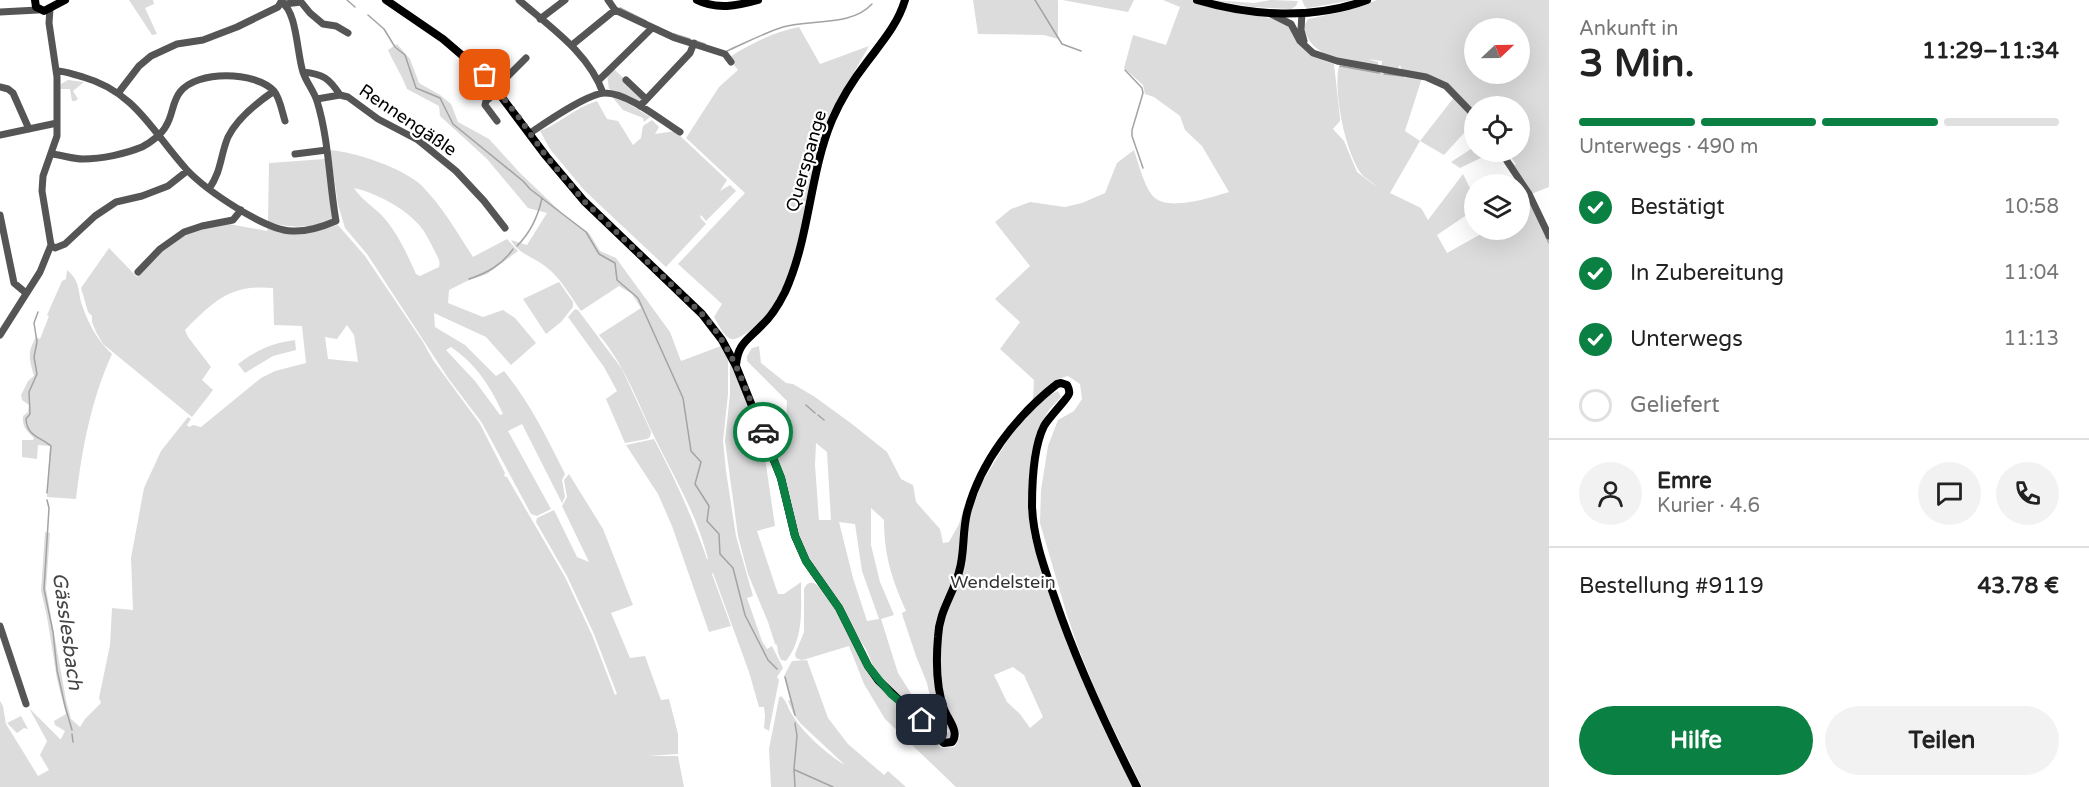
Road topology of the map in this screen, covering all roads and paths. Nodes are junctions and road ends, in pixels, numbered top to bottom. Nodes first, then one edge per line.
1 (65, 0) edge
2 (386, 0) edge
3 (519, 0) edge
4 (565, 0) edge
5 (608, 0) edge
6 (697, 0) edge
7 (758, 0) edge
8 (905, 0) edge
9 (1197, 0) edge
10 (1367, 0) edge
11 (283, 2) edge
12 (42, 6) edge
13 (615, 10) junction
14 (0, 12) edge
15 (1266, 13) junction
16 (1299, 13) junction
17 (540, 19) junction
18 (652, 28) junction
19 (348, 33) dead end
20 (1296, 33) junction
21 (694, 43) junction
22 (572, 45) junction
23 (1307, 46) junction
24 (526, 58) dead end
25 (731, 62) dead end
26 (303, 72) junction
27 (57, 74) junction
28 (599, 80) junction
29 (626, 80) dead end
30 (0, 87) edge
31 (497, 89) junction
32 (274, 91) junction
33 (119, 93) junction
34 (603, 93) junction
35 (340, 95) junction
36 (317, 99) junction
37 (646, 99) junction
38 (1464, 104) edge
39 (640, 106) junction
40 (285, 121) dead end
41 (497, 121) dead end
42 (57, 123) junction
43 (29, 129) junction
44 (680, 132) dead end
45 (530, 133) junction
46 (159, 134) junction
47 (0, 135) edge
48 (327, 150) junction
49 (51, 154) junction
50 (295, 154) dead end
51 (1508, 162) edge
52 (187, 171) junction
53 (209, 189) junction
54 (241, 210) junction
55 (0, 215) edge
56 (505, 228) dead end
57 (1549, 236) edge
58 (51, 246) junction
59 (138, 272) dead end
60 (26, 293) junction
61 (0, 335) edge
62 (750, 336) junction
63 (741, 345) junction
64 (727, 347) junction
65 (736, 366) junction
66 (0, 626) edge
67 (26, 704) dead end
68 (1137, 787) edge

1 - 12 main road
2 - 31 main road
3 - 17 street
4 - 17 street
5 - 13 street
6 - 7 main road
8 - 62 main road, Querspange
9 - 15 main road
10 - 16 main road
11 - 19 street
11 - 26 street
11 - 33 street
12 - 14 street
12 - 27 street
13 - 18 street
13 - 22 street
15 - 16 main road
15 - 20 street
16 - 20 street
16 - 23 street
17 - 22 street
18 - 21 street
18 - 28 street
20 - 23 street
21 - 25 street
21 - 37 street
22 - 28 street
23 - 38 street
24 - 31 street
26 - 35 street, Rennengäßle
26 - 36 street
27 - 33 street
27 - 42 street
28 - 34 street
29 - 37 street
30 - 43 street
31 - 41 street
31 - 45 main road
32 - 40 street
32 - 46 street
32 - 53 street
33 - 46 street
34 - 39 street
34 - 45 street
35 - 36 street, Rennengäßle
35 - 56 street, Rennengäßle
36 - 48 street
37 - 39 street
39 - 44 street
42 - 43 street
42 - 49 street
43 - 47 street
45 - 64 main road
46 - 49 street
46 - 52 street
48 - 50 street
48 - 54 street
49 - 58 street
51 - 57 street
52 - 53 street
52 - 58 street
53 - 54 street
54 - 59 street
55 - 60 street
58 - 60 street
60 - 61 street
62 - 63 main road, Querspange
62 - 64 main road
63 - 64 main road
63 - 65 main road
64 - 65 main road
65 - 68 main road
66 - 67 street

